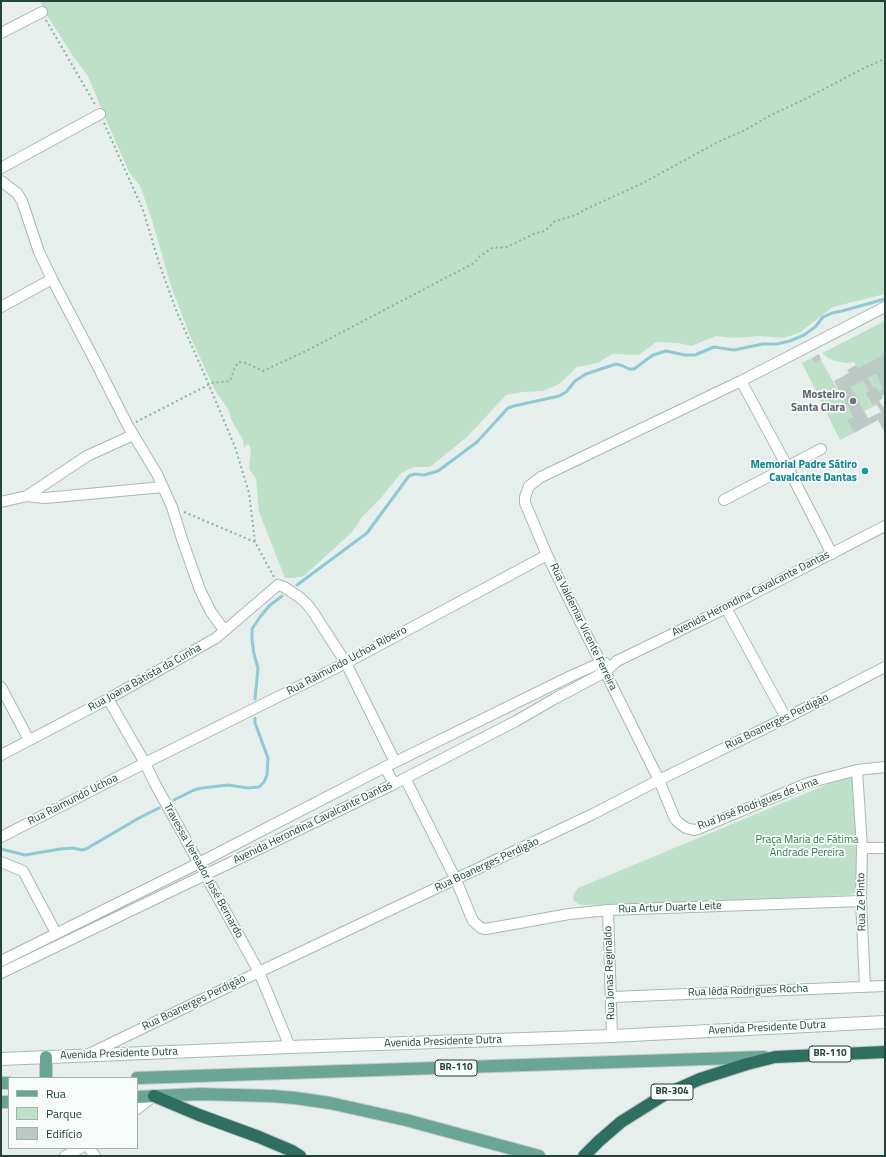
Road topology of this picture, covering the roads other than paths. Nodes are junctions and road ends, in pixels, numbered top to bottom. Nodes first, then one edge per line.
1 (42, 12) road end
2 (1, 33) edge
3 (100, 114) road end
4 (1, 168) edge
5 (1, 181) edge
6 (52, 279) junction
7 (1, 307) edge
8 (885, 307) edge
9 (741, 381) junction
10 (131, 431) junction
11 (821, 449) dead end
12 (787, 466) junction
13 (163, 487) junction
14 (27, 496) junction
15 (724, 500) dead end
16 (1, 502) edge
17 (885, 526) edge
18 (547, 554) junction
19 (832, 554) junction
20 (726, 608) junction
21 (224, 630) junction
22 (346, 663) junction
23 (602, 667) junction
24 (885, 667) edge
25 (1, 687) edge
26 (108, 699) junction
27 (786, 718) junction
28 (29, 740) junction
29 (1, 755) edge
30 (396, 762) junction
31 (145, 763) junction
32 (885, 767) edge
33 (385, 768) junction
34 (857, 770) junction
35 (405, 778) junction
36 (659, 780) junction
37 (394, 784) junction
38 (1, 837) edge
39 (862, 848) junction
40 (885, 848) edge
41 (1, 862) edge
42 (199, 863) junction
43 (205, 874) junction
44 (456, 880) junction
45 (861, 901) junction
46 (608, 910) junction
47 (56, 933) junction
48 (1, 961) edge
49 (1, 972) edge
50 (259, 972) junction
51 (865, 986) junction
52 (885, 986) edge
53 (612, 997) junction
54 (885, 1022) edge
55 (612, 1036) junction
56 (290, 1047) junction
57 (885, 1052) edge
58 (85, 1056) junction
59 (46, 1057) junction
60 (775, 1057) junction
61 (1, 1058) edge
62 (46, 1077) edge
63 (138, 1078) edge
64 (154, 1096) junction
65 (138, 1097) edge
66 (138, 1108) edge
67 (79, 1149) edge
68 (65, 1156) edge
69 (300, 1156) edge
70 (539, 1156) edge
71 (584, 1156) edge

1 - 2 street
3 - 4 street
5 - 6 street
6 - 7 street
6 - 10 street
8 - 9 street, Rua Valdemar Vicente Ferreira
9 - 12 street
9 - 18 street, Rua Valdemar Vicente Ferreira
10 - 13 street
10 - 14 street
11 - 12 street
12 - 15 street
12 - 19 street
13 - 14 street
13 - 21 street
14 - 16 street
17 - 19 street, Avenida Herondina Cavalcante Dantas
18 - 22 street, Rua Raimundo Uchoa Ribeiro
18 - 23 street, Rua Valdemar Vicente Ferreira
19 - 20 street, Avenida Herondina Cavalcante Dantas
20 - 23 street, Avenida Herondina Cavalcante Dantas
20 - 27 street
21 - 22 street, Rua Joana Batista da Cunha
21 - 26 street, Rua Joana Batista da Cunha
22 - 30 street
22 - 31 street, Rua Raimundo Uchoa Ribeiro
23 - 30 street, Avenida Herondina Cavalcante Dantas
23 - 35 street, Avenida Herondina Cavalcante Dantas
23 - 36 street, Rua Valdemar Vicente Ferreira
24 - 27 street, Rua Boanerges Perdigão
25 - 28 street
26 - 28 street, Rua Joana Batista da Cunha
26 - 31 street, Travessa Vereador José Bernardo
27 - 36 street, Rua Boanerges Perdigão
28 - 29 street, Rua Joana Batista da Cunha
30 - 33 street, Avenida Herondina Cavalcante Dantas
31 - 38 street, Rua Raimundo Uchoa
31 - 42 street, Travessa Vereador José Bernardo
32 - 34 street, Rua José Rodrigues de Lima
33 - 37 street
33 - 42 street, Avenida Herondina Cavalcante Dantas
34 - 36 street, Rua José Rodrigues de Lima
34 - 39 street, Rua Ze Pinto
35 - 37 street, Avenida Herondina Cavalcante Dantas
35 - 44 street
36 - 44 street, Rua Boanerges Perdigão
37 - 43 street, Avenida Herondina Cavalcante Dantas
39 - 40 street
39 - 45 street, Rua Ze Pinto
41 - 47 street
42 - 43 street, Travessa Vereador José Bernardo
42 - 47 street, Avenida Herondina Cavalcante Dantas
43 - 49 street, Avenida Herondina Cavalcante Dantas
43 - 50 street, Travessa Vereador José Bernardo
44 - 46 street, Rua Artur Duarte Leite
44 - 50 street, Rua Boanerges Perdigão
45 - 46 street, Rua Artur Duarte Leite
45 - 51 street, Rua Ze Pinto
46 - 53 street, Rua Jonas Reginaldo
47 - 48 street, Avenida Herondina Cavalcante Dantas
50 - 56 street, Travessa Vereador José Bernardo
50 - 58 street, Rua Boanerges Perdigão
51 - 52 street, Rua Iêda Rodrigues Rocha
51 - 53 street, Rua Iêda Rodrigues Rocha
53 - 55 street, Rua Jonas Reginaldo
54 - 55 street, Avenida Presidente Dutra
55 - 56 street, Avenida Presidente Dutra
56 - 58 street, Avenida Presidente Dutra
57 - 60 highway, BR-110
58 - 59 street, Avenida Presidente Dutra
59 - 61 street, Avenida Presidente Dutra
59 - 62 main road
60 - 63 main road, BR-110
60 - 71 highway, BR-304
64 - 65 main road
64 - 66 street
64 - 69 highway
64 - 70 main road
67 - 68 street

